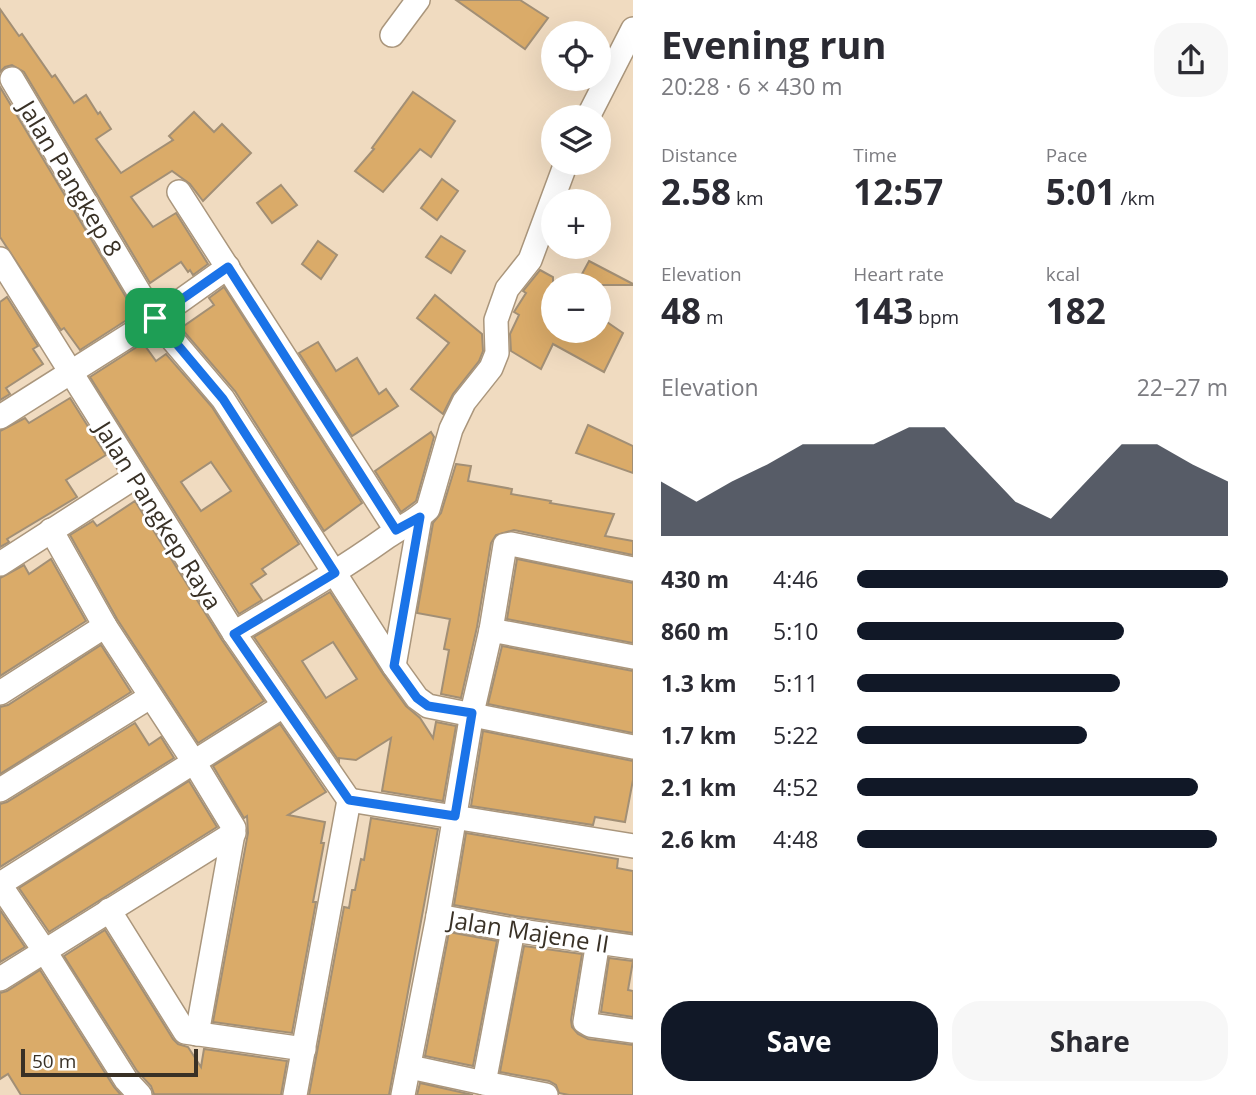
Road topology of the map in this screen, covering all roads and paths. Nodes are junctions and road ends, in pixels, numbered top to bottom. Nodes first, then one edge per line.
1 (418, 0) edge
2 (633, 29) edge
3 (392, 35) dead end
4 (12, 79) dead end
5 (594, 105) edge
6 (562, 175) edge
7 (179, 192) dead end
8 (228, 267) junction
9 (2, 268) edge
10 (155, 318) junction
11 (69, 372) junction
12 (0, 416) edge
13 (135, 477) junction
14 (420, 517) junction
15 (51, 530) junction
16 (396, 530) junction
17 (0, 564) edge
18 (633, 569) edge
19 (335, 573) junction
20 (105, 626) junction
21 (491, 630) junction
22 (234, 634) junction
23 (633, 657) edge
24 (394, 666) junction
25 (0, 693) edge
26 (150, 697) junction
27 (283, 706) junction
28 (472, 713) junction
29 (633, 747) edge
30 (194, 762) junction
31 (0, 790) edge
32 (349, 800) junction
33 (455, 816) junction
34 (234, 833) junction
35 (633, 846) edge
36 (0, 885) edge
37 (109, 910) junction
38 (438, 916) junction
39 (513, 930) junction
40 (598, 941) junction
41 (633, 947) edge
42 (44, 950) junction
43 (0, 979) edge
44 (633, 1031) edge
45 (197, 1034) junction
46 (304, 1049) junction
47 (410, 1067) junction
48 (484, 1083) junction
49 (140, 1095) edge
50 (295, 1095) edge
51 (404, 1095) edge
52 (546, 1095) edge

1 - 3 street
2 - 5 street
4 - 10 street, Jalan Pangkep 8
6 - 14 street
7 - 8 street
8 - 10 street
8 - 16 street
9 - 11 street, Jalan Pangkep Raya
10 - 11 street
10 - 19 street, Jalan Pangkep 8
11 - 12 street
11 - 13 street, Jalan Pangkep Raya
13 - 15 street
13 - 22 street, Jalan Pangkep Raya
14 - 16 street
14 - 24 street
15 - 17 street
15 - 20 street
16 - 19 street
18 - 21 street
19 - 22 street
19 - 24 street, Jalan Pangkep 8
20 - 25 street
20 - 26 street
21 - 23 street
21 - 28 street
22 - 27 street, Jalan Pangkep Raya
24 - 28 street, Jalan Pangkep 8
26 - 30 street
26 - 31 street
27 - 30 street
27 - 32 street, Jalan Pangkep Raya
28 - 29 street, Jalan Pangkep 8
28 - 33 street
30 - 34 street
30 - 36 street
32 - 33 street
32 - 46 street
33 - 35 street
33 - 38 street
34 - 37 street
34 - 45 street
36 - 42 street
37 - 42 street
37 - 45 street
38 - 39 street, Jalan Majene II
38 - 47 street, Jalan Majene II
39 - 40 street, Jalan Majene II
39 - 48 street
40 - 41 street, Jalan Majene II
40 - 44 street
42 - 43 street
42 - 49 street
45 - 46 street
46 - 50 street
47 - 48 street
47 - 51 street, Jalan Majene II
48 - 52 street

